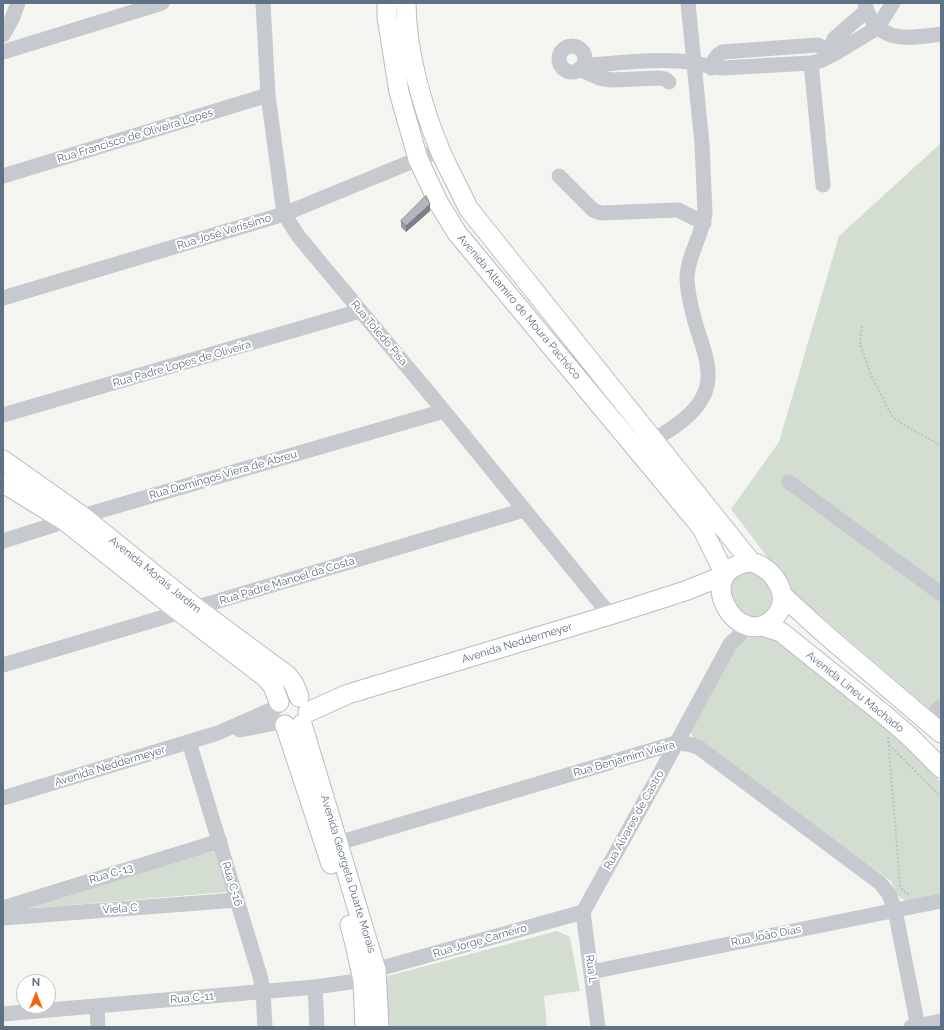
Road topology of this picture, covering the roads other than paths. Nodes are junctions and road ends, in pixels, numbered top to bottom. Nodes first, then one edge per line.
1 (18, 3) edge
2 (162, 3) edge
3 (263, 3) edge
4 (387, 3) edge
5 (406, 3) edge
6 (688, 3) edge
7 (892, 3) edge
8 (865, 7) edge
9 (118, 10) edge
10 (877, 28) junction
11 (941, 34) edge
12 (3, 35) edge
13 (3, 52) edge
14 (831, 56) junction
15 (638, 61) junction
16 (612, 63) junction
17 (694, 63) junction
18 (811, 63) junction
19 (711, 68) junction
20 (640, 78) junction
21 (612, 80) junction
22 (669, 82) dead end
23 (268, 95) junction
24 (440, 150) junction
25 (418, 159) junction
26 (3, 176) edge
27 (559, 176) dead end
28 (823, 185) dead end
29 (284, 214) junction
30 (704, 223) junction
31 (3, 298) edge
32 (360, 311) junction
33 (444, 411) junction
34 (3, 415) edge
35 (653, 440) junction
36 (3, 460) edge
37 (789, 482) dead end
38 (3, 483) edge
39 (524, 510) junction
40 (74, 519) junction
41 (3, 541) edge
42 (751, 562) junction
43 (725, 575) junction
44 (685, 591) junction
45 (941, 594) edge
46 (782, 595) junction
47 (722, 599) junction
48 (188, 610) junction
49 (610, 615) junction
50 (734, 618) junction
51 (756, 626) junction
52 (730, 644) junction
53 (3, 665) edge
54 (941, 706) edge
55 (292, 711) junction
56 (927, 720) junction
57 (941, 733) edge
58 (909, 736) junction
59 (189, 742) junction
60 (676, 743) junction
61 (941, 768) edge
62 (3, 798) edge
63 (220, 841) junction
64 (332, 845) junction
65 (237, 900) junction
66 (941, 901) edge
67 (3, 908) edge
68 (895, 910) junction
69 (583, 912) junction
70 (3, 918) edge
71 (591, 972) junction
72 (370, 975) junction
73 (315, 988) junction
74 (263, 991) junction
75 (96, 1007) junction
76 (3, 1014) edge
77 (941, 1021) edge
78 (98, 1027) edge
79 (265, 1027) edge
80 (317, 1027) edge
81 (365, 1027) edge
82 (379, 1027) edge
83 (598, 1027) edge
84 (916, 1027) edge

1 - 12 street
2 - 9 street
3 - 23 street, Rua Toledo Pisa
4 - 25 main road, Avenida Altamiro de Moura Pachêco
5 - 24 main road, Avenida Altamiro de Moura Pachêco
6 - 17 street
7 - 10 street
8 - 10 street
8 - 14 street
9 - 13 street
10 - 11 street
10 - 14 street
14 - 18 street
14 - 19 street
15 - 16 street
15 - 17 street
15 - 20 street
16 - 21 street
16 - 21 street
17 - 19 street
17 - 30 street
18 - 19 street
18 - 28 street
20 - 21 street
20 - 22 street
23 - 26 street, Rua Francisco de Oliveira Lopes
23 - 29 street, Rua Toledo Pisa
24 - 25 street, Rua José Veríssimo
24 - 35 main road, Avenida Altamiro de Moura Pachêco
25 - 29 street, Rua José Veríssimo
25 - 43 main road, Avenida Altamiro de Moura Pachêco
27 - 30 street
29 - 31 street, Rua José Veríssimo
29 - 32 street, Rua Toledo Pisa
30 - 35 street
32 - 33 street, Rua Toledo Pisa
32 - 34 street, Rua Padre Lopes de Oliveira
33 - 39 street, Rua Toledo Pisa
33 - 40 street, Rua Domingos Viera de Abreu
35 - 42 main road, Avenida Altamiro de Moura Pachêco
36 - 40 main road, Avenida Morais Jardim
37 - 45 street
38 - 40 main road, Avenida Morais Jardim
39 - 48 street, Rua Padre Manoel da Costa
39 - 49 street, Rua Toledo Pisa
40 - 41 street, Rua Domingos Viera de Abreu
40 - 48 main road, Avenida Morais Jardim
42 - 43 main road
42 - 46 main road
43 - 44 main road, Avenida Neddermeyer
43 - 47 main road
44 - 47 main road, Avenida Neddermeyer
44 - 49 main road, Avenida Neddermeyer
46 - 51 main road
46 - 56 main road
47 - 50 main road
48 - 53 street, Rua Padre Manoel da Costa
48 - 55 main road, Avenida Morais Jardim
49 - 55 main road, Avenida Neddermeyer
50 - 51 main road
50 - 52 street, Rua Alvares de Castro
51 - 52 street, Rua Alvares de Castro
51 - 58 main road, Avenida Lineu Machado
52 - 60 street, Rua Alvares de Castro
54 - 56 street
55 - 59 street, Avenida Neddermeyer
55 - 64 main road, Avenida Georgeta Duarte Morais
56 - 57 main road
56 - 58 main road
58 - 61 main road, Avenida Lineu Machado
59 - 62 street, Avenida Neddermeyer
59 - 63 street, Rua C-16
60 - 64 street, Rua Benjamim Vieira
60 - 68 street, Rua Benjamim Vieira
60 - 69 street, Rua Alvares de Castro
63 - 65 street, Rua C-16
63 - 67 street, Rua C-13
64 - 72 main road, Avenida Georgeta Duarte Morais
65 - 70 street, Viela C
65 - 74 street, Rua C-16
66 - 68 street, Rua João Dias
68 - 71 street, Rua João Dias
68 - 84 street, Rua Benjamim Vieira
69 - 71 street, Rua L
69 - 72 street, Rua Jorge Carneiro
71 - 83 street, Rua L
72 - 73 street, Rua C-11
72 - 81 main road, Avenida Georgeta Duarte Morais
72 - 82 main road, Avenida Georgeta Duarte Morais
73 - 74 street, Rua C-11
73 - 80 street
74 - 75 street, Rua C-11
74 - 79 street, Rua C-16
75 - 76 street, Rua C-11
75 - 78 street
77 - 84 street

